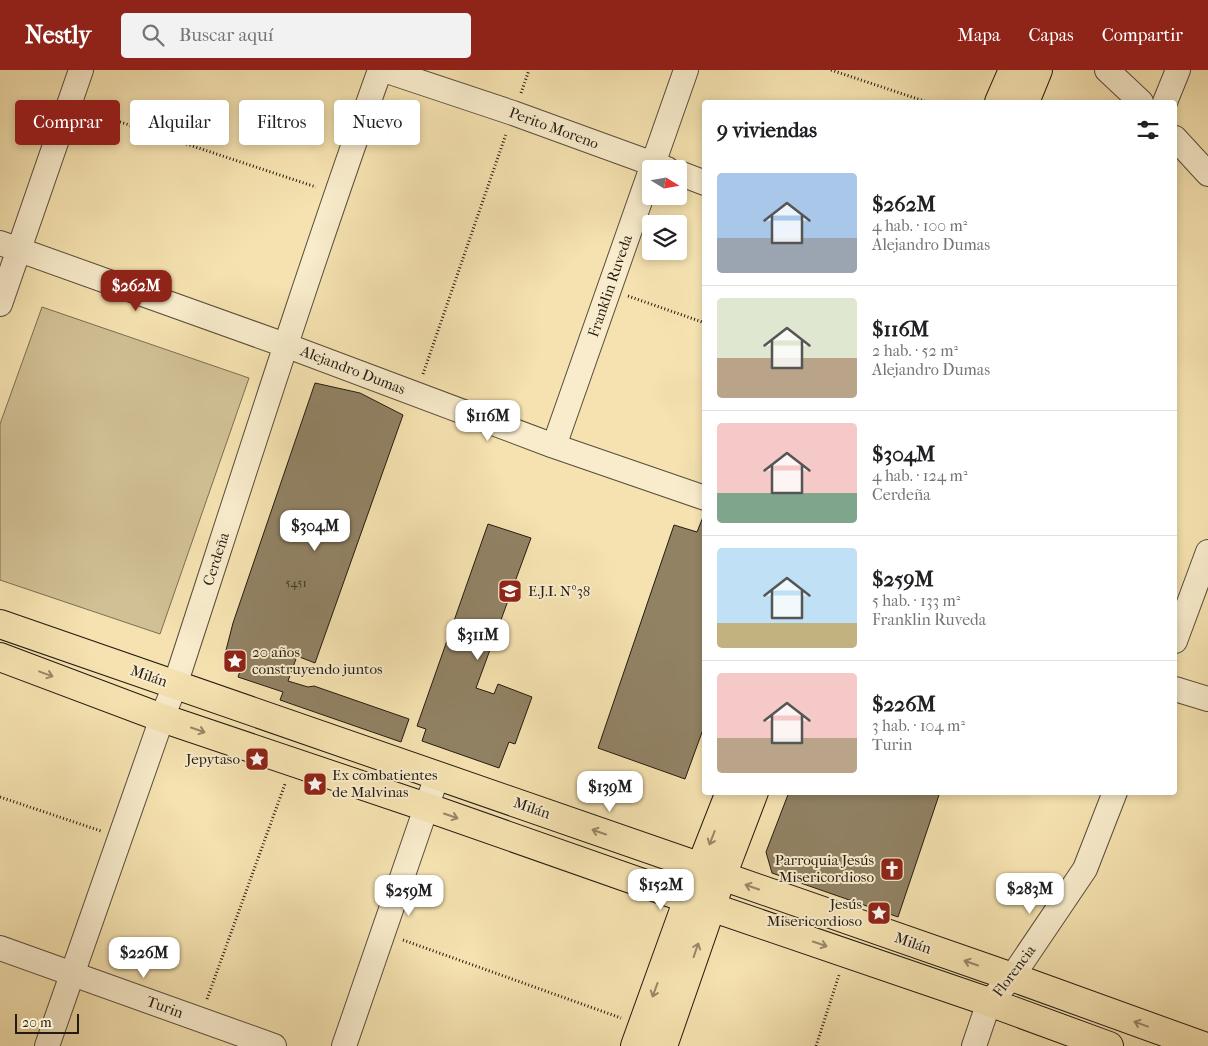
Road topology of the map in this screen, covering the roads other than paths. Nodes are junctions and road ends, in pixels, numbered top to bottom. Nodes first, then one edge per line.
1 (81, 70) edge
2 (382, 70) edge
3 (686, 70) edge
4 (1012, 70) edge
5 (1038, 70) edge
6 (1107, 70) edge
7 (1178, 70) edge
8 (1000, 100) edge
9 (1026, 100) edge
10 (1138, 100) edge
11 (1167, 100) edge
12 (1177, 140) edge
13 (643, 160) edge
14 (662, 160) edge
15 (1208, 174) edge
16 (688, 176) edge
17 (702, 182) edge
18 (644, 205) edge
19 (9, 246) edge
20 (0, 304) edge
21 (285, 345) junction
22 (554, 446) junction
23 (702, 497) edge
24 (1208, 552) edge
25 (0, 624) edge
26 (1177, 635) edge
27 (0, 657) edge
28 (175, 685) junction
29 (1177, 690) edge
30 (1208, 699) edge
31 (162, 718) junction
32 (437, 776) junction
33 (729, 795) edge
34 (752, 795) edge
35 (1114, 795) edge
36 (426, 807) junction
37 (712, 871) junction
38 (700, 903) junction
39 (0, 948) edge
40 (73, 974) junction
41 (1012, 977) junction
42 (989, 1002) junction
43 (639, 1036) edge
44 (47, 1046) edge
45 (274, 1046) edge
46 (344, 1046) edge
47 (663, 1046) edge
48 (974, 1046) edge
49 (1109, 1046) edge
50 (1203, 1046) edge

1 - 19 street
2 - 13 street, Perito Moreno
2 - 21 street, Cerdeña
3 - 14 street, Franklin Ruveda
4 - 8 main road
5 - 9 main road
6 - 10 street
7 - 11 street
12 - 15 street
16 - 17 street
18 - 22 street, Franklin Ruveda
19 - 20 street
19 - 21 street, Alejandro Dumas
21 - 22 street, Alejandro Dumas
21 - 28 street, Cerdeña
22 - 23 street, Alejandro Dumas
24 - 26 street
25 - 28 main road, Milán
27 -> 31 main road, Milán
28 - 31 street, Cerdeña
28 - 32 main road, Milán
29 - 30 street
31 -> 36 main road, Milán
31 - 40 street, Cerdeña
32 - 36 street
37 -> 32 main road, Milán
33 -> 37 main road
34 - 37 main road
35 - 41 street, Florencia
36 -> 38 main road, Milán
36 - 46 street
37 - 38 main road
41 -> 37 main road, Milán
38 -> 42 main road, Milán
38 -> 43 main road
47 -> 38 main road
39 - 40 street, Turin
40 - 44 street, Cerdeña
40 - 45 street, Turin
41 - 42 street, Florencia
50 -> 41 main road, Milán
42 - 48 street, Florencia
42 - 49 main road, Milán

